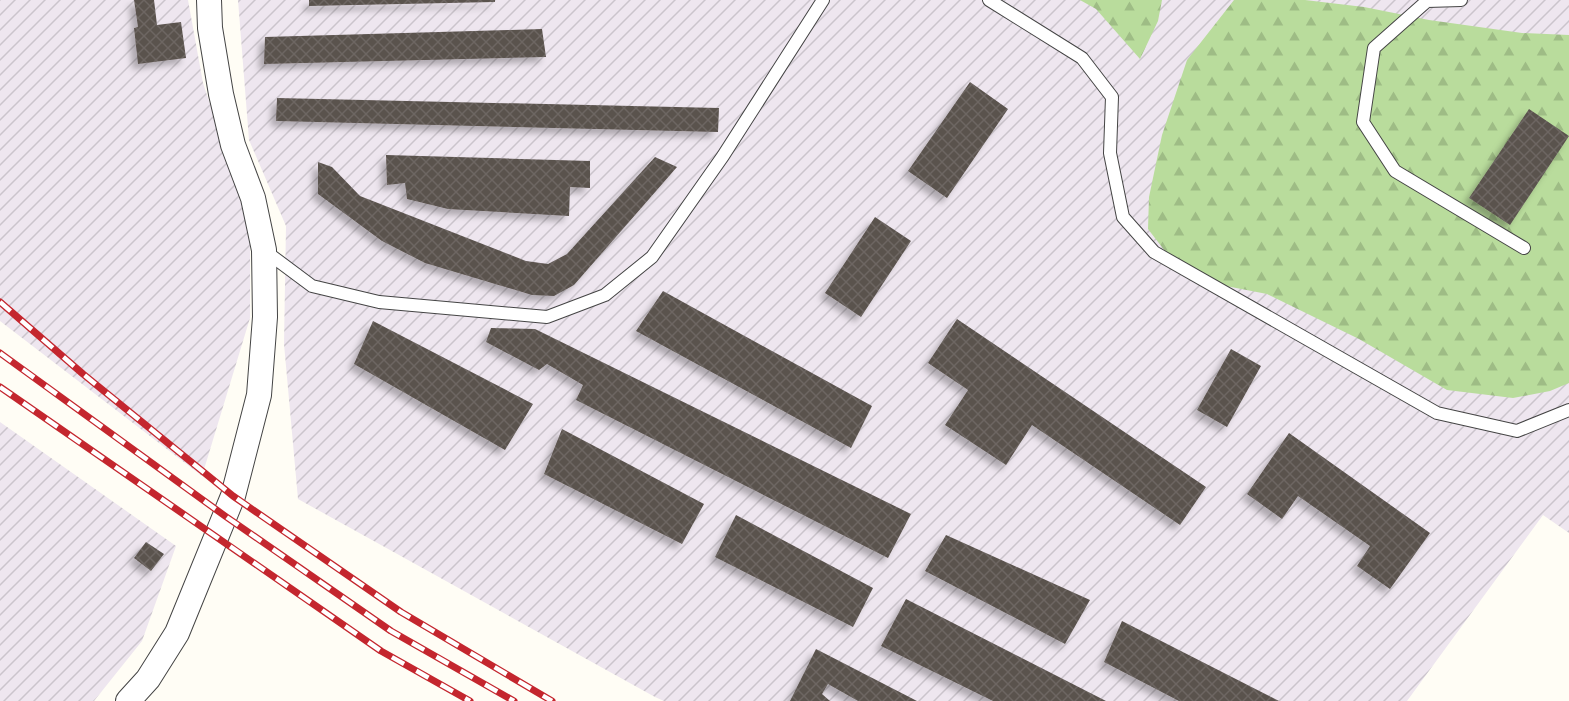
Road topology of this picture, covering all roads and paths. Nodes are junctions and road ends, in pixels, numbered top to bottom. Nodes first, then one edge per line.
1 (209, 0) edge
2 (823, 0) edge
3 (989, 0) edge
4 (1461, 0) edge
5 (1524, 248) dead end
6 (264, 250) junction
7 (1569, 410) edge
8 (128, 701) edge

1 - 6 street
2 - 6 lane
3 - 7 lane
4 - 5 lane
6 - 8 street

